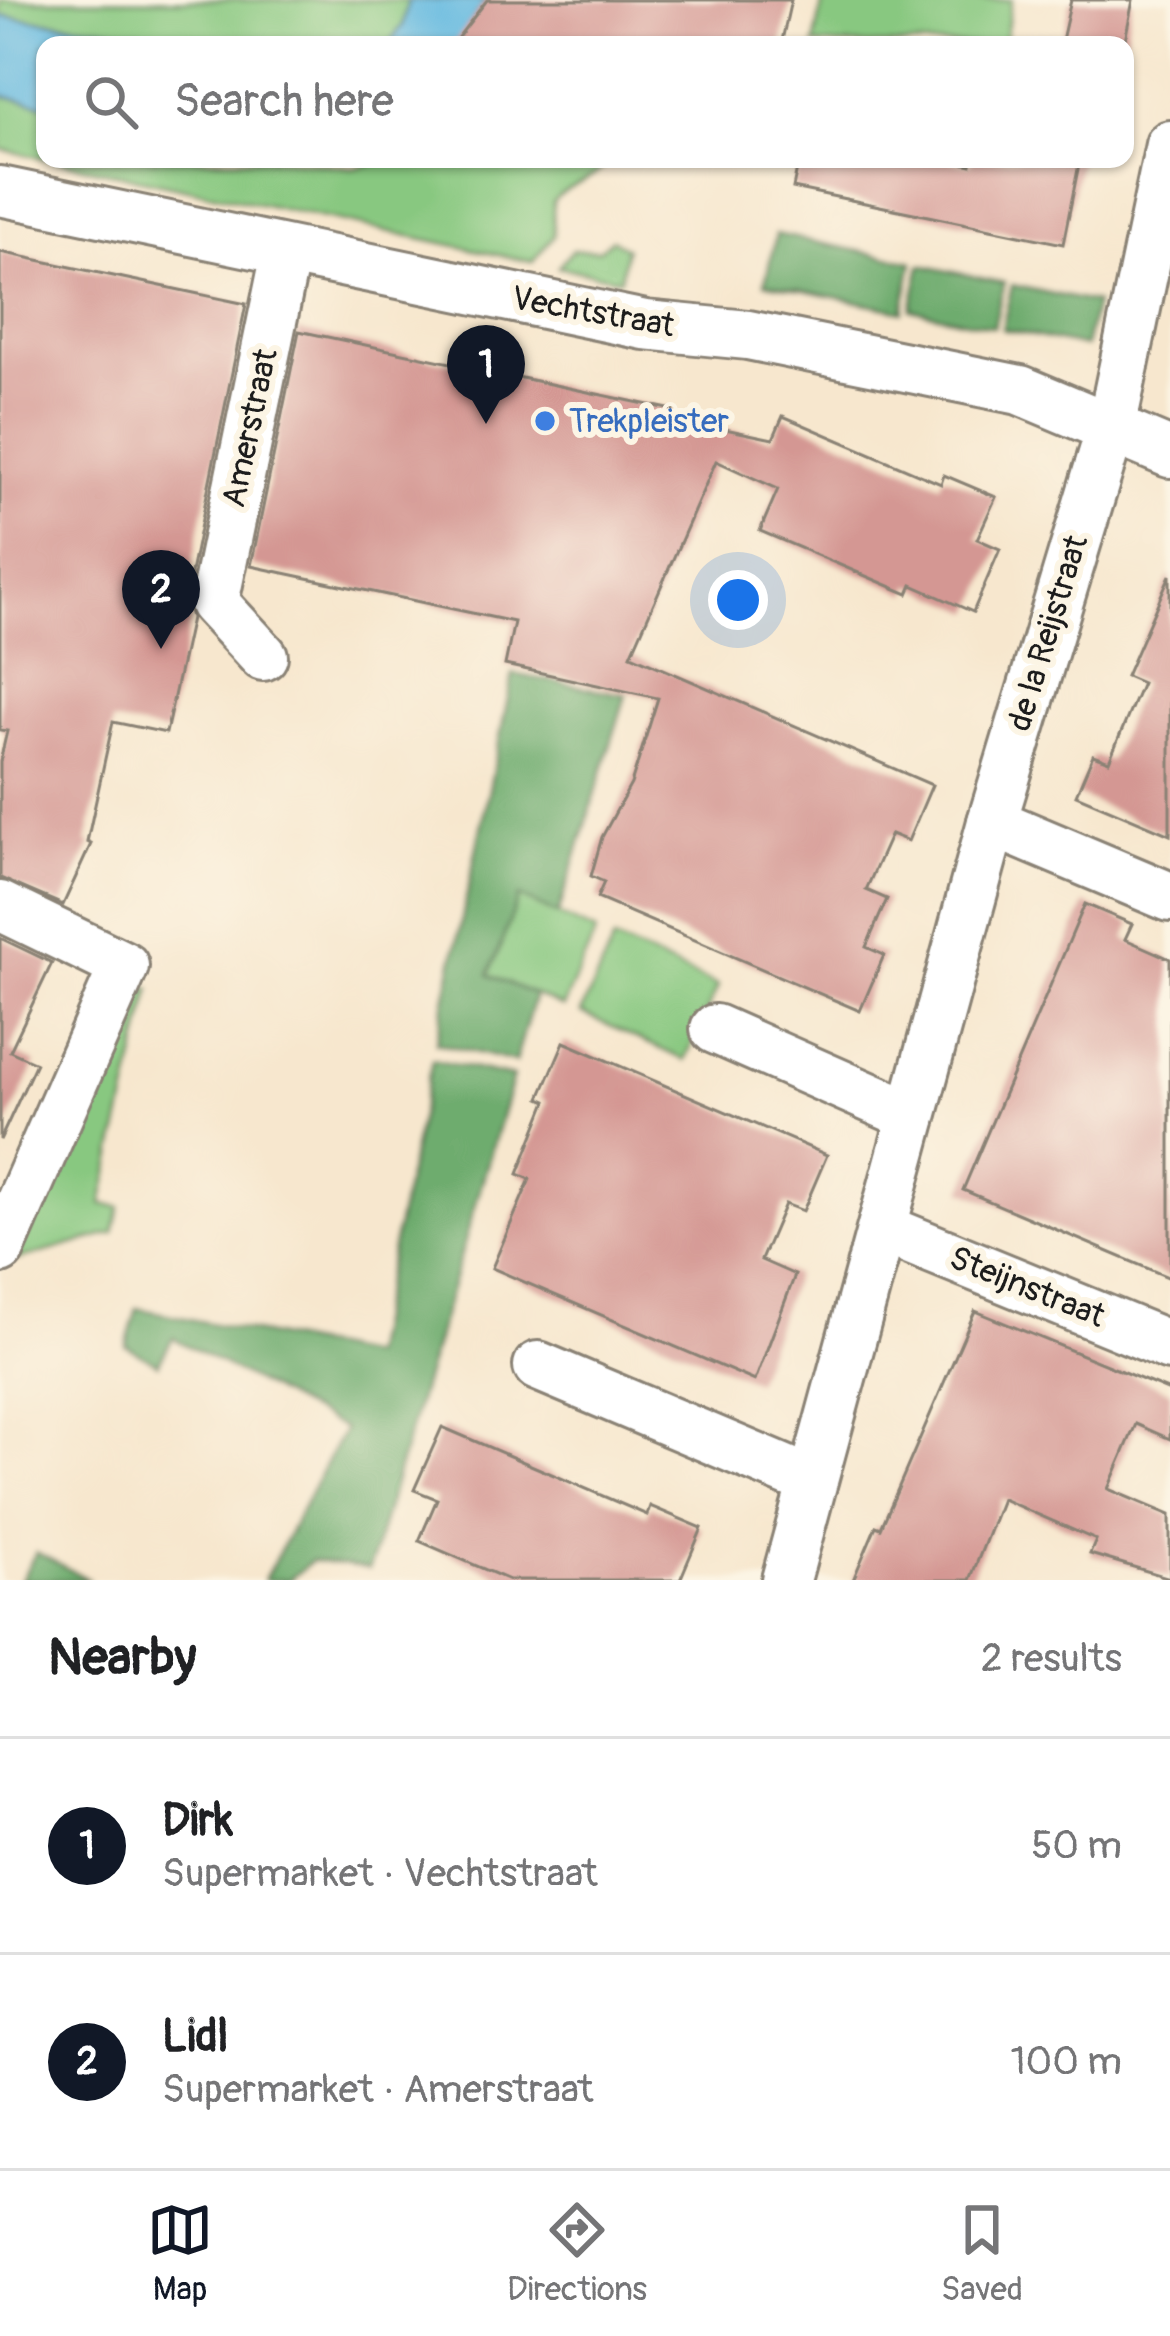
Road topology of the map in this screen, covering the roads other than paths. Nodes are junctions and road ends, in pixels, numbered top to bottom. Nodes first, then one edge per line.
1 (1170, 145) edge
2 (0, 191) edge
3 (286, 253) junction
4 (1112, 428) junction
5 (1170, 453) edge
6 (263, 656) dead end
7 (992, 822) junction
8 (1170, 897) edge
9 (0, 906) edge
10 (715, 1029) dead end
11 (912, 1116) junction
12 (884, 1229) junction
13 (3, 1236) edge
14 (1170, 1346) edge
15 (538, 1366) dead end
16 (811, 1481) junction
17 (786, 1580) edge

1 - 4 street, de la Reijstraat
2 - 3 street, Vechtstraat
3 - 4 street, Vechtstraat
3 - 6 street, Amerstraat
4 - 5 street, Vechtstraat
4 - 7 street, de la Reijstraat
7 - 8 street
7 - 11 street, de la Reijstraat
9 - 13 street
10 - 11 street
11 - 12 street, de la Reijstraat
12 - 14 street, Steijnstraat
12 - 16 street, de la Reijstraat
15 - 16 street
16 - 17 street, de la Reijstraat

